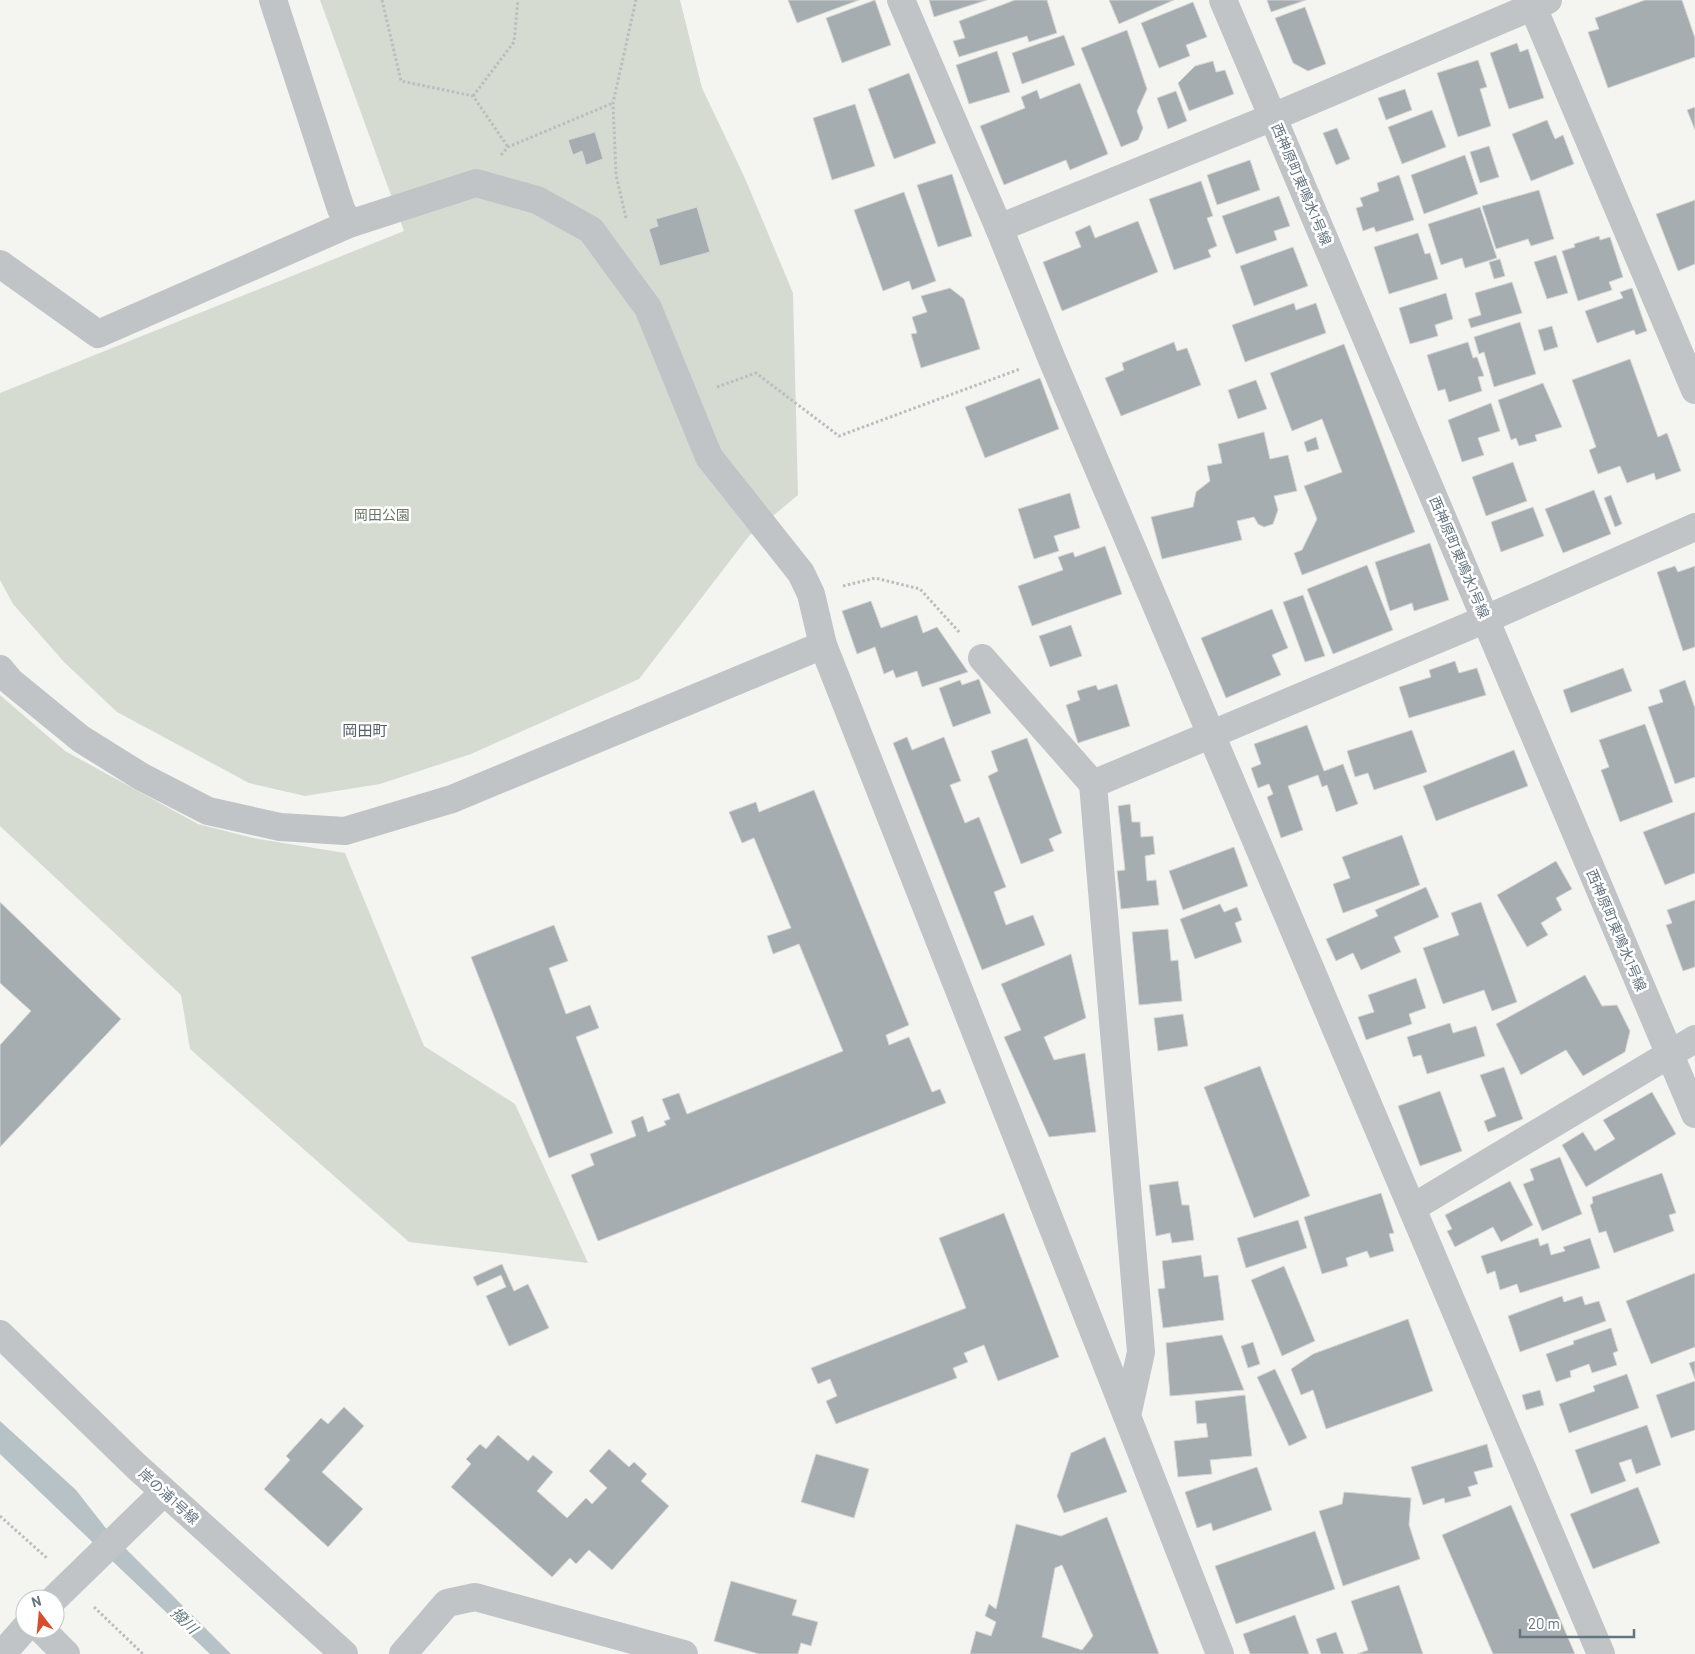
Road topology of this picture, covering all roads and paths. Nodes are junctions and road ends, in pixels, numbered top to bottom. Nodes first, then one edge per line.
1 (273, 0) edge
2 (382, 0) edge
3 (518, 0) edge
4 (636, 0) edge
5 (901, 0) edge
6 (1223, 0) edge
7 (1537, 2) edge
8 (473, 96) junction
9 (613, 103) junction
10 (1273, 117) junction
11 (508, 147) junction
12 (476, 183) junction
13 (627, 222) dead end
14 (350, 224) junction
15 (999, 228) junction
16 (0, 264) edge
17 (1051, 358) junction
18 (1695, 390) edge
19 (686, 397) junction
20 (1695, 527) edge
21 (811, 594) junction
22 (1486, 619) junction
23 (823, 645) junction
24 (982, 658) joint
25 (0, 669) edge
26 (1212, 732) junction
27 (1093, 784) junction
28 (1695, 1039) edge
29 (1669, 1055) junction
30 (1695, 1114) edge
31 (1412, 1208) junction
32 (0, 1334) edge
33 (1127, 1416) junction
34 (164, 1492) junction
35 (0, 1516) edge
36 (48, 1558) dead end
37 (64, 1589) edge
38 (90, 1603) dead end
39 (15, 1639) edge
40 (51, 1639) edge
41 (2, 1654) edge
42 (66, 1654) edge
43 (143, 1654) edge
44 (344, 1654) edge
45 (403, 1654) edge
46 (684, 1654) edge
47 (1220, 1654) edge
48 (1601, 1654) edge

1 - 14 street
2 - 8 path
3 - 8 path
4 - 9 path
5 - 15 street
6 - 10 street, 西神原町東鳴水1号線
7 - 10 street
7 - 18 street
8 - 11 path
9 - 11 path
9 - 13 path
10 - 15 street
10 - 22 street, 西神原町東鳴水1号線
11 - 12 path
12 - 14 street
12 - 19 street
14 - 16 street
15 - 17 street
17 - 19 path
17 - 26 street
19 - 21 street
20 - 22 street
21 - 23 street
21 - 24 path
22 - 26 street
22 - 29 street, 西神原町東鳴水1号線
23 - 25 street
23 - 33 street
24 - 27 street
26 - 27 street
26 - 31 street
27 - 33 street
28 - 29 street
29 - 30 street, 西神原町東鳴水1号線
29 - 31 street
31 - 48 street
32 - 34 street, 岸の浦1号線
33 - 47 street
34 - 37 street
34 - 44 street, 岸の浦1号線
35 - 36 path
38 - 43 path
39 - 41 street
40 - 42 street
45 - 46 street

